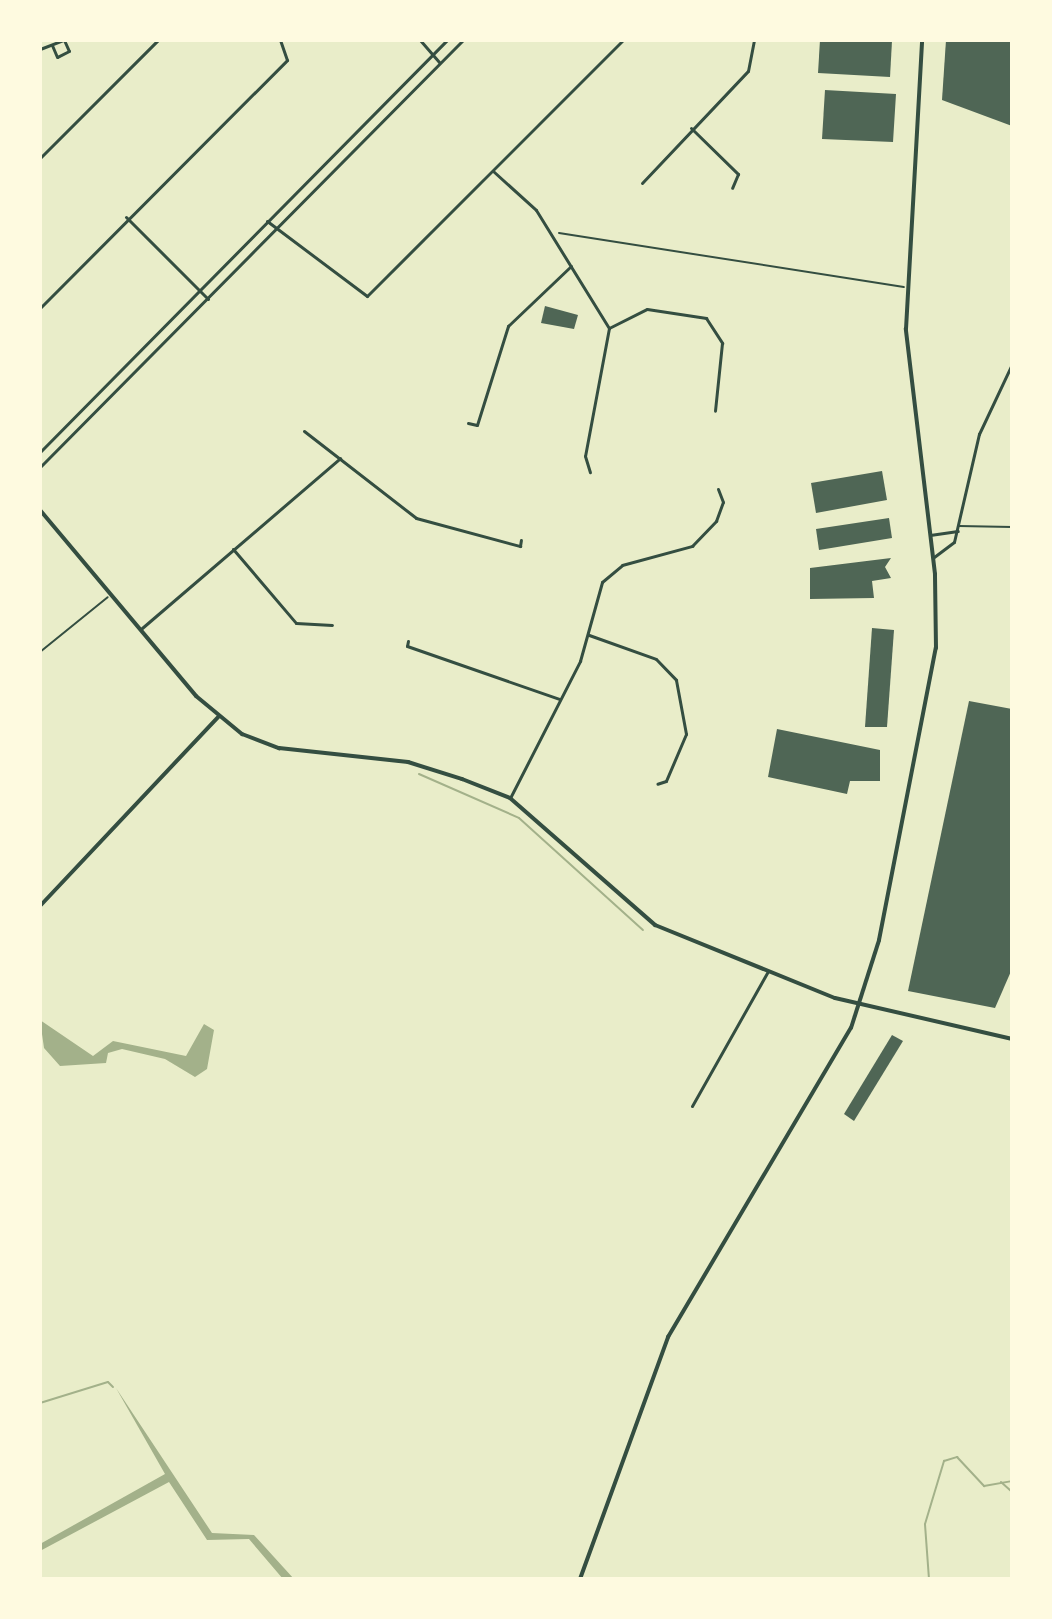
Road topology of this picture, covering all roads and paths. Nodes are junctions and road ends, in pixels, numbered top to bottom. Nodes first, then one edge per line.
1 (158, 40) edge
2 (280, 40) edge
3 (420, 40) edge
4 (447, 40) edge
5 (463, 40) edge
6 (623, 40) edge
7 (754, 40) edge
8 (922, 40) edge
9 (52, 45) junction
10 (40, 49) edge
11 (433, 54) junction
12 (440, 63) junction
13 (691, 128) junction
14 (40, 158) edge
15 (493, 171) junction
16 (642, 183) dead end
17 (732, 188) dead end
18 (126, 217) junction
19 (267, 221) junction
20 (276, 228) junction
21 (550, 232) junction
22 (571, 266) junction
23 (908, 287) junction
24 (201, 291) junction
25 (208, 299) junction
26 (40, 308) edge
27 (609, 328) junction
28 (1012, 364) edge
29 (1004, 380) junction
30 (1012, 381) edge
31 (715, 411) dead end
32 (468, 423) dead end
33 (304, 431) dead end
34 (40, 452) edge
35 (340, 458) junction
36 (40, 467) edge
37 (590, 472) dead end
38 (718, 489) dead end
39 (40, 510) edge
40 (1012, 527) edge
41 (958, 528) junction
42 (930, 535) junction
43 (521, 540) dead end
44 (233, 549) junction
45 (933, 557) junction
46 (111, 594) junction
47 (332, 625) dead end
48 (142, 628) junction
49 (589, 635) junction
50 (408, 641) dead end
51 (40, 652) edge
52 (559, 699) junction
53 (218, 717) junction
54 (657, 784) dead end
55 (510, 798) junction
56 (40, 906) edge
57 (768, 971) junction
58 (861, 1005) junction
59 (1012, 1039) edge
60 (692, 1106) dead end
61 (580, 1579) edge

1 - 14 street
2 - 18 street
3 - 11 street
4 - 11 street
5 - 12 street
6 - 15 street
7 - 13 street
8 - 23 street
9 - 9 street
9 - 10 street
11 - 12 street
11 - 19 street
12 - 20 street
13 - 16 street
13 - 17 street
15 - 20 street
15 - 21 street
18 - 24 street
18 - 26 street
19 - 20 street
19 - 24 street
20 - 25 street
21 - 22 street
21 - 23 path
22 - 27 street
22 - 32 street
23 - 42 street
24 - 25 street
24 - 34 street
25 - 36 street
27 - 31 street
27 - 37 street
28 - 29 street
29 - 30 street
29 - 41 street
33 - 35 street
35 - 43 street
35 - 44 street
38 - 49 street
39 - 46 street
40 - 41 lane
41 - 42 street
41 - 45 street
42 - 45 street
44 - 47 street
44 - 48 street
45 - 58 street
46 - 48 street
46 - 51 path
48 - 53 street
49 - 52 street
49 - 54 street
50 - 52 street
52 - 55 street
53 - 55 street
53 - 56 street
55 - 57 street
57 - 58 street
57 - 60 street
58 - 59 street
58 - 61 street

